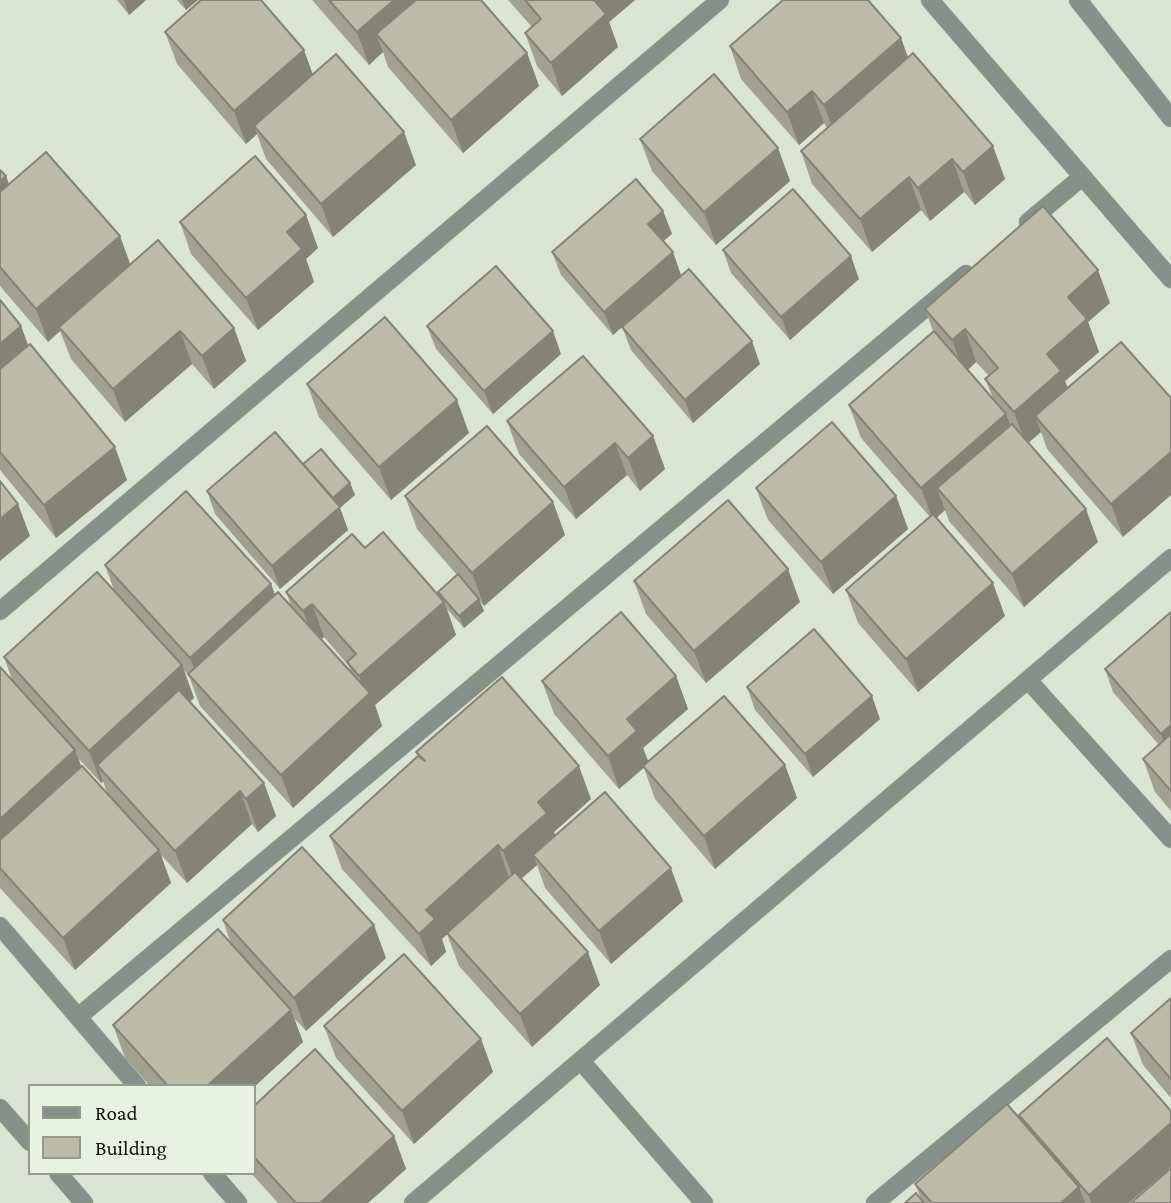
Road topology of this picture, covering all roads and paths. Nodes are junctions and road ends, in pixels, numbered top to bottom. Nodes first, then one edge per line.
1 (720, 0) edge
2 (930, 0) edge
3 (1077, 0) edge
4 (1164, 97) edge
5 (1171, 117) edge
6 (1082, 177) junction
7 (1018, 230) edge
8 (976, 265) edge
9 (1171, 279) edge
10 (1171, 558) edge
11 (0, 611) edge
12 (1028, 680) junction
13 (1171, 839) edge
14 (0, 926) edge
15 (1171, 959) edge
16 (78, 1017) junction
17 (581, 1061) junction
18 (135, 1084) edge
19 (0, 1108) edge
20 (28, 1140) edge
21 (60, 1175) edge
22 (214, 1175) edge
23 (84, 1203) edge
24 (238, 1203) edge
25 (413, 1203) edge
26 (704, 1203) edge
27 (874, 1203) edge

1 - 11 street
2 - 6 street
3 - 4 street
4 - 5 street
6 - 7 street
6 - 9 street
8 - 16 street
10 - 12 street
12 - 13 street
12 - 17 street
14 - 16 street
15 - 27 street
16 - 18 street
17 - 25 street
17 - 26 street
19 - 20 street
21 - 23 street
22 - 24 street

